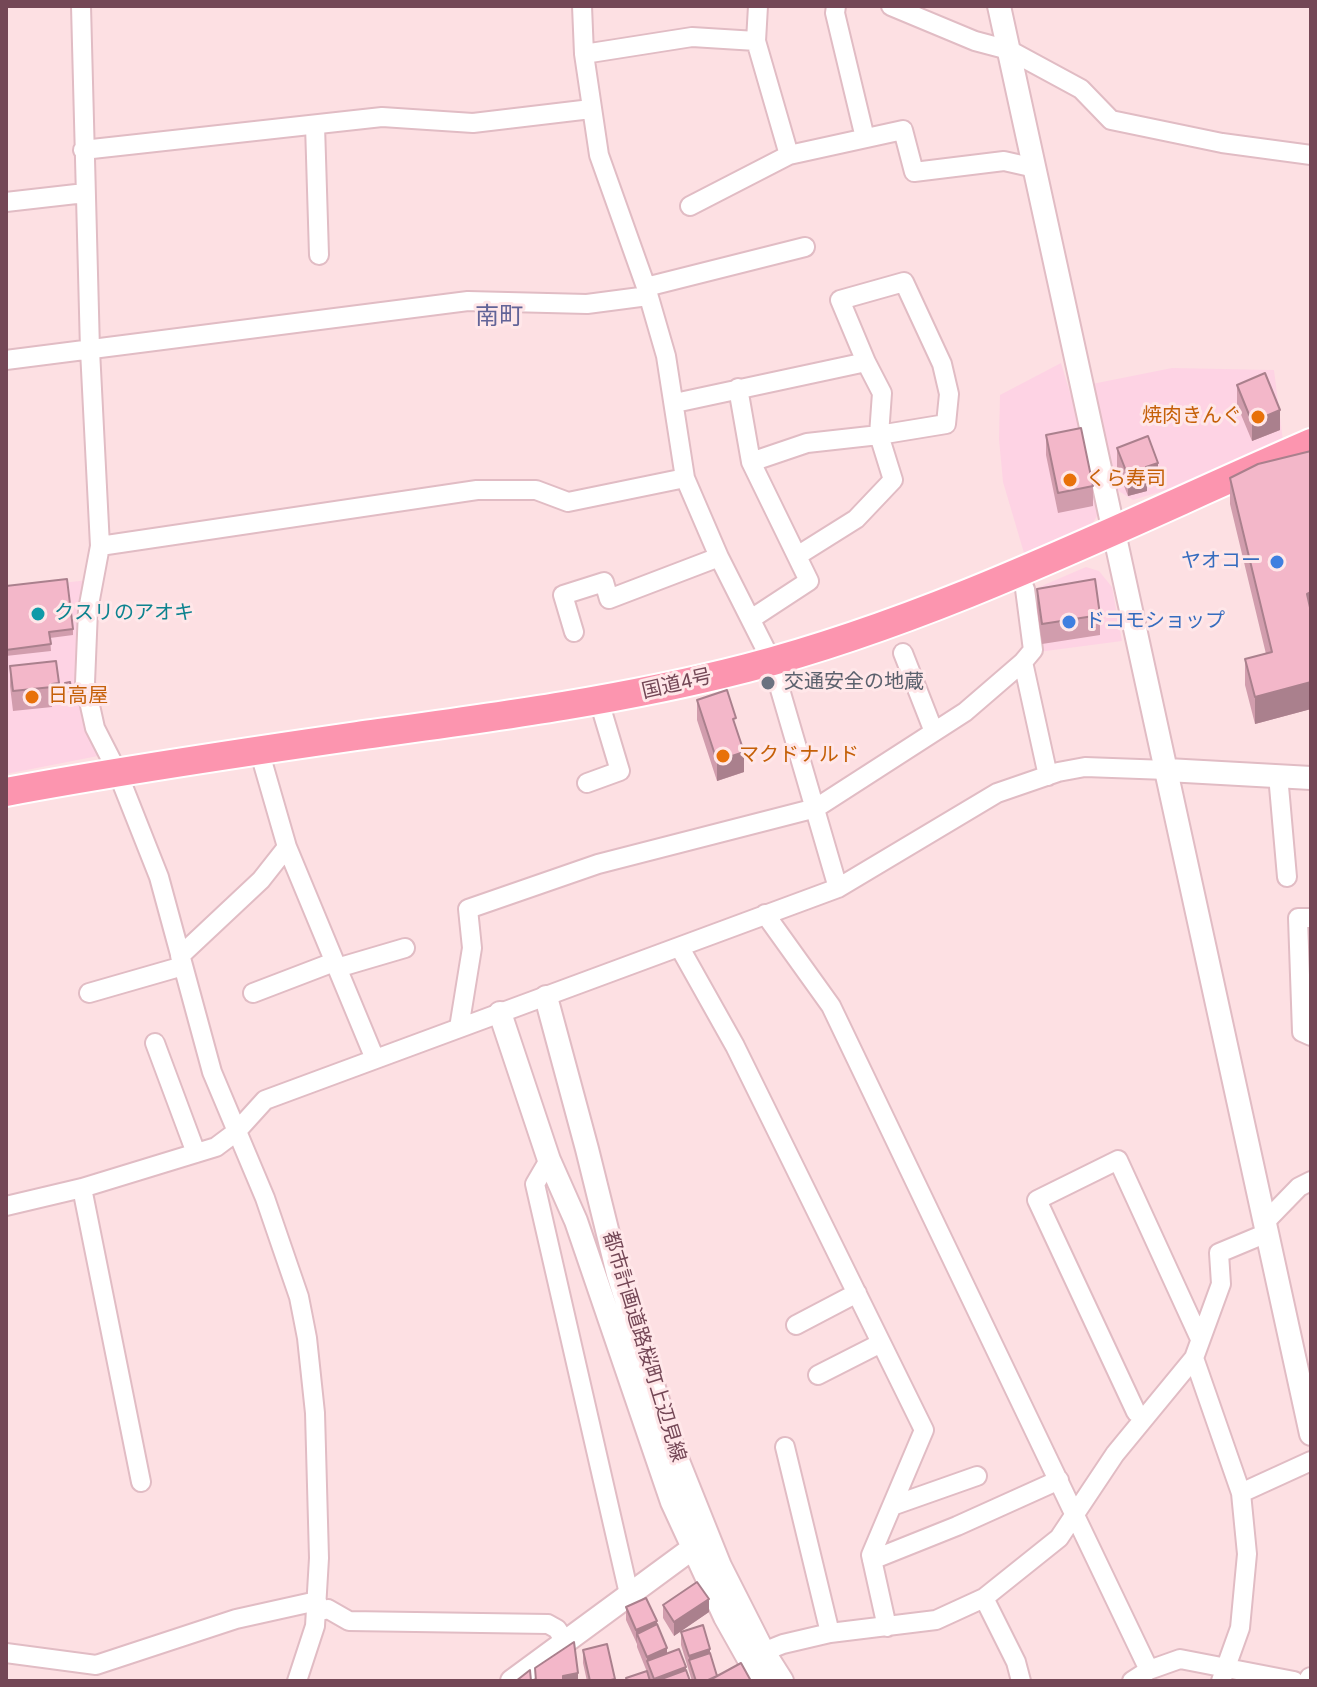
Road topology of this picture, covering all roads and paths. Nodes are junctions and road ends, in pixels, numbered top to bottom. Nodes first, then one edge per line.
1 (81, 6) edge
2 (582, 6) edge
3 (758, 6) edge
4 (836, 6) edge
5 (999, 6) edge
6 (895, 7) edge
7 (756, 41) junction
8 (1009, 50) junction
9 (584, 54) junction
10 (591, 109) junction
11 (315, 125) junction
12 (865, 138) junction
13 (83, 150) junction
14 (789, 155) junction
15 (1311, 155) edge
16 (1035, 168) junction
17 (85, 193) junction
18 (6, 202) edge
19 (690, 206) dead end
20 (805, 247) dead end
21 (319, 255) dead end
22 (647, 291) junction
23 (90, 350) junction
24 (6, 360) edge
25 (866, 362) junction
26 (738, 388) junction
27 (675, 403) junction
28 (879, 435) junction
29 (1311, 443) edge
30 (751, 462) junction
31 (685, 478) junction
32 (1115, 529) junction
33 (100, 546) junction
34 (797, 556) junction
35 (719, 557) junction
36 (1025, 589) dead end
37 (751, 619) junction
38 (574, 632) dead end
39 (903, 653) dead end
40 (772, 662) junction
41 (1023, 662) junction
42 (599, 701) junction
43 (934, 732) junction
44 (259, 750) junction
45 (1167, 770) junction
46 (117, 771) junction
47 (1278, 775) junction
48 (1048, 776) junction
49 (1311, 778) edge
50 (587, 783) dead end
51 (6, 792) edge
52 (816, 808) junction
53 (287, 847) junction
54 (1287, 877) dead end
55 (838, 888) junction
56 (765, 914) junction
57 (1311, 918) edge
58 (405, 948) dead end
59 (680, 948) junction
60 (182, 961) junction
61 (336, 965) junction
62 (89, 993) dead end
63 (253, 993) dead end
64 (546, 997) junction
65 (500, 1013) junction
66 (459, 1028) junction
67 (1311, 1036) edge
68 (155, 1043) dead end
69 (375, 1059) junction
70 (236, 1132) junction
71 (196, 1153) junction
72 (549, 1160) junction
73 (1311, 1181) edge
74 (82, 1188) junction
75 (6, 1206) edge
76 (1266, 1228) junction
77 (857, 1293) junction
78 (796, 1325) dead end
79 (1200, 1339) junction
80 (881, 1343) junction
81 (1194, 1358) junction
82 (818, 1375) dead end
83 (1136, 1412) dead end
84 (1311, 1434) edge
85 (785, 1447) dead end
86 (1311, 1461) edge
87 (977, 1476) dead end
88 (1059, 1480) junction
89 (141, 1482) dead end
90 (1241, 1493) junction
91 (892, 1506) junction
92 (1074, 1517) junction
93 (700, 1543) junction
94 (872, 1560) junction
95 (629, 1594) junction
96 (984, 1598) junction
97 (316, 1606) junction
98 (887, 1627) junction
99 (830, 1633) junction
100 (565, 1641) junction
101 (6, 1653) edge
102 (755, 1655) junction
103 (1149, 1670) junction
104 (98, 1673) edge
105 (1224, 1674) edge
106 (297, 1681) edge
107 (512, 1681) edge
108 (761, 1681) edge
109 (782, 1681) edge
110 (1021, 1681) edge
111 (1132, 1681) edge
112 (1294, 1681) edge

1 - 13 street
2 - 9 street
3 - 7 street
4 - 12 street
5 - 8 street
6 - 8 street
7 - 9 street
7 - 14 street
8 - 15 street
8 - 16 street
9 - 10 street
10 - 11 street
10 - 22 street
11 - 13 street
11 - 21 street
12 - 14 street
12 - 16 street
13 - 17 street
14 - 19 street
16 - 32 street
17 - 18 street
17 - 23 street
20 - 22 street
22 - 23 street
22 - 27 street
23 - 24 street
23 - 33 street
25 - 26 street
25 - 28 street
25 - 28 street
26 - 27 street
26 - 30 street
27 - 31 street
28 - 30 street
28 - 34 street
29 - 32 highway, 国道4号
30 - 34 street
31 - 33 street
31 - 35 street
32 - 40 highway, 国道4号
32 - 45 street
33 - 46 street
34 - 37 street
35 - 37 street
35 - 38 street
36 - 41 street
37 - 40 street
39 - 43 street
40 - 42 highway, 国道4号
40 - 52 street
41 - 43 street
41 - 48 street
42 - 44 highway, 国道4号
42 - 50 street
43 - 52 street
44 - 46 highway, 国道4号
44 - 53 street
45 - 47 street
45 - 48 street
45 - 76 street
46 - 51 highway, 国道4号
46 - 60 street
47 - 49 street
47 - 54 street
48 - 55 street
52 - 55 street
52 - 66 street
53 - 60 street
53 - 61 street
55 - 56 street
56 - 59 street
56 - 88 street
57 - 67 street
58 - 61 street
59 - 64 street
59 - 77 street
60 - 62 street
60 - 70 street
61 - 63 street
61 - 69 street
64 - 65 street
64 - 93 street, 都市計画道路桜町上辺見線
65 - 66 street
65 - 72 street, 都市計画道路桜町上辺見線
66 - 69 street
68 - 71 street
69 - 70 street
70 - 71 street
70 - 97 street
71 - 74 street
72 - 93 street, 都市計画道路桜町上辺見線
72 - 95 street
73 - 76 street
74 - 75 street
74 - 89 street
76 - 79 street
76 - 84 street
77 - 78 street
77 - 80 street
79 - 81 street
79 - 83 street
80 - 82 street
80 - 91 street
81 - 90 street
81 - 92 street
85 - 99 street
86 - 90 street
87 - 91 street
88 - 92 street
88 - 94 street
90 - 105 street
91 - 94 street
92 - 96 street
92 - 103 street
93 - 95 street
93 - 102 street, 都市計画道路桜町上辺見線
94 - 98 street
95 - 100 street
96 - 98 street
96 - 110 street
97 - 100 street
97 - 104 street
97 - 106 street
98 - 99 street
99 - 102 street
100 - 107 street
101 - 104 street
102 - 108 street, 都市計画道路桜町上辺見線
102 - 109 street, 都市計画道路桜町上辺見線
103 - 105 street
103 - 111 street
105 - 112 street

